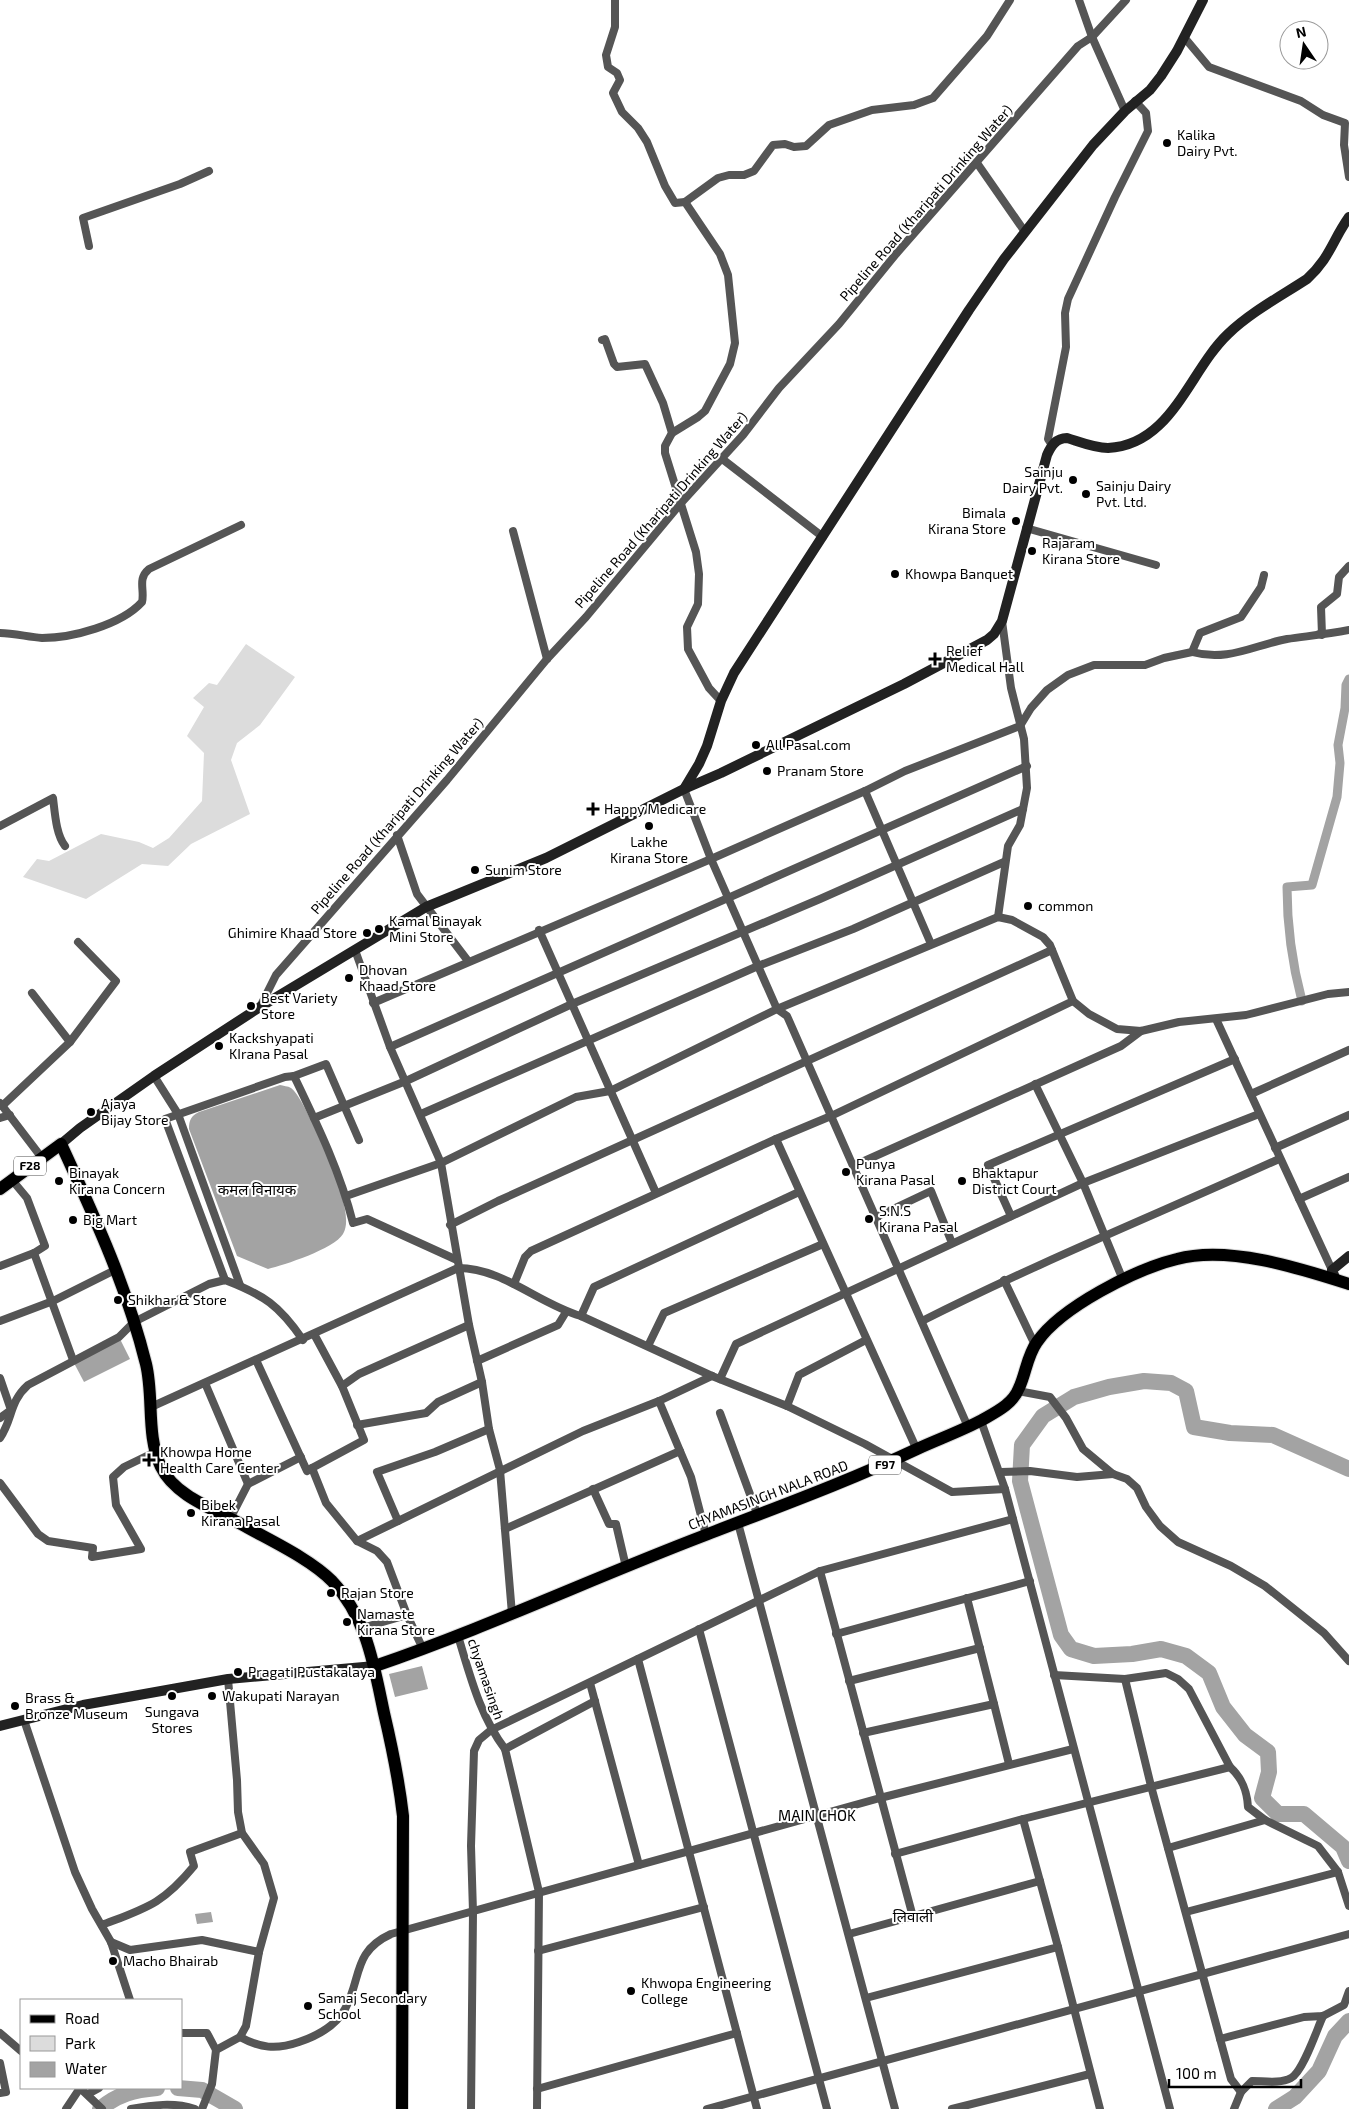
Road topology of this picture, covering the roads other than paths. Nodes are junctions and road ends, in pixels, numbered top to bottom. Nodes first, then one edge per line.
1 (615, 0) edge
2 (1010, 0) edge
3 (1079, 0) edge
4 (1126, 0) edge
5 (1203, 0) edge
6 (1092, 37) junction
7 (1184, 37) junction
8 (1135, 101) junction
9 (1124, 111) junction
10 (977, 163) junction
11 (209, 171) dead end
12 (1349, 177) edge
13 (685, 202) junction
14 (1349, 217) edge
15 (1025, 232) junction
16 (89, 246) dead end
17 (602, 340) dead end
18 (672, 433) junction
19 (1052, 445) junction
20 (722, 458) junction
21 (681, 503) junction
22 (241, 525) dead end
23 (1026, 528) junction
24 (513, 531) dead end
25 (823, 537) junction
26 (1156, 565) dead end
27 (1349, 566) edge
28 (1264, 575) dead end
29 (1002, 621) junction
30 (1349, 630) edge
31 (1312, 631) dead end
32 (0, 633) edge
33 (1322, 635) junction
34 (1192, 652) junction
35 (547, 659) junction
36 (721, 700) junction
37 (1020, 726) junction
38 (1027, 766) junction
39 (684, 789) junction
40 (864, 791) junction
41 (1023, 809) junction
42 (0, 826) edge
43 (882, 829) junction
44 (397, 835) junction
45 (65, 846) dead end
46 (711, 859) junction
47 (1004, 862) junction
48 (896, 864) junction
49 (728, 899) junction
50 (911, 902) junction
51 (426, 907) junction
52 (998, 917) junction
53 (539, 930) junction
54 (742, 932) junction
55 (78, 942) dead end
56 (931, 944) junction
57 (355, 950) junction
58 (1052, 950) junction
59 (468, 961) junction
60 (758, 966) junction
61 (558, 972) junction
62 (1349, 992) edge
63 (32, 993) dead end
64 (1073, 1001) junction
65 (373, 1003) junction
66 (572, 1004) junction
67 (260, 1007) junction
68 (777, 1009) junction
69 (1216, 1019) junction
70 (1142, 1031) junction
71 (588, 1041) junction
72 (70, 1042) junction
73 (390, 1047) junction
74 (1349, 1050) edge
75 (1234, 1058) junction
76 (806, 1061) junction
77 (154, 1076) junction
78 (294, 1076) junction
79 (406, 1081) junction
80 (1035, 1084) junction
81 (610, 1091) junction
82 (1251, 1094) junction
83 (1, 1104) edge
84 (344, 1106) junction
85 (178, 1114) junction
86 (420, 1114) junction
87 (1259, 1114) junction
88 (10, 1115) junction
89 (1349, 1115) edge
90 (831, 1116) junction
91 (0, 1118) edge
92 (314, 1118) junction
93 (1061, 1135) junction
94 (776, 1138) junction
95 (359, 1140) dead end
96 (632, 1141) junction
97 (61, 1144) junction
98 (1275, 1148) junction
99 (42, 1158) junction
100 (1279, 1159) junction
101 (441, 1163) junction
102 (853, 1166) junction
103 (1349, 1178) edge
104 (12, 1180) junction
105 (1083, 1183) junction
106 (0, 1189) edge
107 (798, 1192) junction
108 (656, 1193) junction
109 (346, 1196) junction
110 (1298, 1199) junction
111 (1011, 1216) junction
112 (876, 1217) junction
113 (450, 1224) junction
114 (1106, 1237) junction
115 (952, 1243) junction
116 (823, 1244) junction
117 (34, 1253) junction
118 (1349, 1256) edge
119 (458, 1264) junction
120 (0, 1266) edge
121 (898, 1268) junction
122 (117, 1269) junction
123 (1334, 1275) junction
124 (225, 1280) junction
125 (1004, 1280) junction
126 (1122, 1280) junction
127 (514, 1284) junction
128 (1349, 1284) edge
129 (240, 1285) junction
130 (844, 1292) junction
131 (53, 1301) junction
132 (566, 1312) junction
133 (581, 1316) junction
134 (0, 1321) edge
135 (922, 1321) junction
136 (134, 1322) junction
137 (469, 1325) junction
138 (314, 1334) junction
139 (303, 1340) junction
140 (866, 1340) junction
141 (1035, 1345) junction
142 (648, 1346) junction
143 (73, 1360) junction
144 (256, 1360) junction
145 (477, 1361) junction
146 (0, 1378) edge
147 (716, 1378) junction
148 (482, 1382) junction
149 (205, 1384) junction
150 (342, 1386) junction
151 (1018, 1391) junction
152 (659, 1402) junction
153 (787, 1406) junction
154 (151, 1407) junction
155 (11, 1410) junction
156 (720, 1413) dead end
157 (0, 1418) edge
158 (981, 1421) junction
159 (357, 1425) junction
160 (968, 1427) junction
161 (489, 1429) junction
162 (0, 1438) edge
163 (917, 1450) junction
164 (680, 1451) junction
165 (155, 1452) junction
166 (300, 1457) junction
167 (894, 1461) junction
168 (312, 1468) junction
169 (500, 1470) junction
170 (1005, 1471) junction
171 (1113, 1474) junction
172 (0, 1483) edge
173 (248, 1484) junction
174 (593, 1489) junction
175 (1006, 1489) junction
176 (758, 1516) junction
177 (230, 1518) junction
178 (1013, 1518) junction
179 (398, 1521) junction
180 (738, 1523) junction
181 (504, 1529) junction
182 (706, 1535) junction
183 (358, 1541) junction
184 (626, 1567) junction
185 (820, 1571) junction
186 (1030, 1581) junction
187 (967, 1598) junction
188 (758, 1601) junction
189 (512, 1614) junction
190 (407, 1615) junction
191 (362, 1628) junction
192 (699, 1629) junction
193 (836, 1634) junction
194 (458, 1636) junction
195 (980, 1648) junction
196 (423, 1649) junction
197 (638, 1659) junction
198 (1349, 1661) edge
199 (375, 1666) junction
200 (1054, 1675) junction
201 (228, 1679) junction
202 (1125, 1679) junction
203 (849, 1681) junction
204 (590, 1683) junction
205 (595, 1701) junction
206 (994, 1704) junction
207 (24, 1720) junction
208 (0, 1726) edge
209 (491, 1730) junction
210 (863, 1733) junction
211 (1073, 1749) junction
212 (505, 1750) junction
213 (1009, 1764) junction
214 (1230, 1766) junction
215 (1151, 1786) junction
216 (880, 1798) junction
217 (1087, 1802) junction
218 (817, 1816) junction
219 (1023, 1818) junction
220 (1265, 1820) junction
221 (242, 1833) junction
222 (752, 1834) junction
223 (1168, 1848) junction
224 (689, 1850) junction
225 (896, 1854) junction
226 (639, 1865) junction
227 (1338, 1872) junction
228 (1040, 1882) junction
229 (538, 1892) junction
230 (1349, 1906) edge
231 (704, 1907) junction
232 (473, 1912) junction
233 (1186, 1912) junction
234 (913, 1917) junction
235 (102, 1925) junction
236 (402, 1930) junction
237 (849, 1934) junction
238 (1349, 1934) edge
239 (111, 1942) junction
240 (1058, 1947) junction
241 (538, 1951) junction
242 (259, 1952) junction
243 (1203, 1975) junction
244 (1349, 1991) edge
245 (1138, 1992) junction
246 (866, 1998) junction
247 (130, 1999) edge
248 (1074, 2009) junction
249 (1323, 2016) junction
250 (0, 2033) edge
251 (182, 2033) edge
252 (737, 2034) junction
253 (240, 2037) junction
254 (1220, 2039) junction
255 (20, 2050) edge
256 (216, 2050) junction
257 (883, 2062) junction
258 (0, 2063) edge
259 (1090, 2074) junction
260 (819, 2079) junction
261 (79, 2089) edge
262 (81, 2089) edge
263 (97, 2089) edge
264 (536, 2089) junction
265 (1241, 2092) junction
266 (0, 2093) edge
267 (88, 2094) junction
268 (754, 2096) junction
269 (203, 2106) edge
270 (66, 2109) edge
271 (102, 2109) edge
272 (131, 2109) edge
273 (195, 2109) edge
274 (402, 2109) edge
275 (471, 2109) edge
276 (537, 2109) edge
277 (707, 2109) edge
278 (757, 2109) edge
279 (827, 2109) edge
280 (895, 2109) edge
281 (952, 2109) edge
282 (1100, 2109) edge
283 (1170, 2109) edge
284 (1234, 2109) edge

1 - 13 street
2 - 13 street
3 - 6 street
4 - 6 street, Pipeline Road (Kharipati Drinking Water)
5 - 7 main road
6 - 9 street
6 - 10 street, Pipeline Road (Kharipati Drinking Water)
7 - 8 main road
7 - 12 street
8 - 9 main road
8 - 19 street
9 - 15 main road
10 - 15 street
10 - 20 street, Pipeline Road (Kharipati Drinking Water)
11 - 16 street
13 - 18 street
14 - 19 main road
15 - 25 main road
17 - 18 street
18 - 21 street
19 - 23 main road
20 - 21 street, Pipeline Road (Kharipati Drinking Water)
20 - 25 street
21 - 35 street, Pipeline Road (Kharipati Drinking Water)
21 - 36 street
22 - 32 street
23 - 26 street
23 - 29 main road
24 - 35 street
25 - 36 main road
27 - 33 street
28 - 34 street
29 - 37 street
29 - 39 main road
30 - 33 street
31 - 33 street
33 - 34 street
34 - 37 street
35 - 44 street, Pipeline Road (Kharipati Drinking Water)
36 - 39 main road
37 - 38 street
37 - 40 street
38 - 41 street
38 - 43 street
39 - 46 street
39 - 51 main road, F28
40 - 43 street
40 - 46 street
41 - 47 street
41 - 48 street
42 - 45 street
43 - 48 street
43 - 49 street
44 - 51 street
44 - 67 street, Pipeline Road (Kharipati Drinking Water)
46 - 49 street
46 - 53 street
47 - 50 street
47 - 52 street
48 - 50 street
48 - 54 street
49 - 54 street
49 - 61 street
50 - 56 street
50 - 60 street
51 - 57 main road, F28
51 - 59 street
52 - 56 street
52 - 58 street
53 - 59 street
53 - 61 street
54 - 60 street
54 - 66 street
55 - 72 street
56 - 68 street
57 - 65 street
57 - 67 main road, F28
58 - 64 street
58 - 76 street
59 - 65 street
60 - 68 street
60 - 71 street
61 - 66 street
61 - 73 street
62 - 69 street
63 - 72 street
64 - 70 street
64 - 90 street
65 - 73 street
66 - 71 street
66 - 79 street
67 - 77 main road, F28
68 - 76 street
68 - 81 street
69 - 70 street
69 - 75 street
70 - 80 street
71 - 81 street
71 - 86 street
72 - 83 street
73 - 79 street
74 - 82 street
75 - 82 street
75 - 93 street
76 - 90 street
76 - 96 street
77 - 85 street
77 - 97 main road, F28
78 - 84 street
78 - 85 street
78 - 92 street
79 - 84 street
79 - 86 street
80 - 93 street
80 - 102 street
81 - 96 street
81 - 101 street
82 - 87 street
83 - 88 street
84 - 92 street
84 - 95 street
85 - 124 street
85 - 129 street
86 - 101 street
87 - 98 street
87 - 105 street
88 - 91 street
88 - 99 street
89 - 98 street
90 - 94 street
90 - 102 street
92 - 109 street
93 - 105 street
93 - 111 street
94 - 107 street
94 - 108 street
96 - 108 street
96 - 113 street
97 - 99 main road, F28
97 - 122 main road
98 - 100 street
99 - 104 main road, F28
100 - 110 street
100 - 114 street
101 - 109 street
101 - 113 street
102 - 112 street
103 - 110 street
104 - 106 main road, F28
104 - 117 street
105 - 111 street
105 - 114 street
107 - 116 street
107 - 133 street
108 - 127 street
109 - 119 street
110 - 123 street
111 - 115 street
112 - 115 street
112 - 121 street
113 - 119 street
114 - 125 street
114 - 126 street
115 - 121 street
116 - 130 street
116 - 142 street
117 - 120 street
117 - 131 street
118 - 123 main road
119 - 127 street
119 - 137 street
119 - 138 street
121 - 130 street
121 - 135 street
122 - 131 street
122 - 136 main road
123 - 126 main road, CHYAMASINGH NALA ROAD / F97
123 - 128 main road, CHYAMASINGH NALA ROAD / F97
124 - 129 street
124 - 136 street
125 - 135 street
125 - 141 street
126 - 141 main road, CHYAMASINGH NALA ROAD / F97
127 - 132 street
129 - 139 street
130 - 140 street
130 - 147 street
131 - 134 street
131 - 143 street
132 - 133 street
132 - 145 street
133 - 142 street
135 - 160 street
136 - 143 street
136 - 154 main road
137 - 145 street
137 - 150 street
138 - 139 street
138 - 150 street
139 - 144 street
140 - 153 street
140 - 163 street
141 - 151 main road, CHYAMASINGH NALA ROAD / F97
142 - 147 street
143 - 155 street
144 - 149 street
144 - 166 street
145 - 148 street
146 - 155 street
147 - 152 street
147 - 153 street
148 - 159 street
148 - 161 street
149 - 154 street
149 - 173 street
150 - 159 street
151 - 158 main road, CHYAMASINGH NALA ROAD / F97
151 - 171 street
152 - 164 street
152 - 169 street
153 - 167 street
154 - 165 main road
155 - 157 street
155 - 162 street
156 - 176 street
158 - 160 main road, CHYAMASINGH NALA ROAD / F97
158 - 170 street
159 - 168 street
160 - 163 main road, CHYAMASINGH NALA ROAD / F97
161 - 169 street
161 - 179 street
163 - 167 main road, CHYAMASINGH NALA ROAD / F97
164 - 174 street
164 - 182 street
165 - 172 street
165 - 177 main road
166 - 168 street
166 - 173 street
167 - 175 street
167 - 176 main road, CHYAMASINGH NALA ROAD / F97
168 - 183 street
169 - 179 street
169 - 181 street
170 - 171 street
170 - 175 street
171 - 198 street
173 - 177 street
174 - 181 street
174 - 184 street
175 - 178 street
176 - 180 main road, CHYAMASINGH NALA ROAD / F97
177 - 191 main road
178 - 185 street
178 - 186 street
179 - 183 street
180 - 182 main road, CHYAMASINGH NALA ROAD / F97
180 - 188 street
181 - 189 street
182 - 184 main road, CHYAMASINGH NALA ROAD / F97
183 - 190 street
184 - 189 main road, CHYAMASINGH NALA ROAD / F97
185 - 188 street
185 - 193 street
186 - 187 street
186 - 200 street
187 - 193 street
187 - 195 street
188 - 192 street
188 - 218 street
189 - 194 main road, CHYAMASINGH NALA ROAD / F97
190 - 191 street
190 - 196 street
191 - 199 main road
192 - 197 street
192 - 222 street
193 - 203 street
194 - 196 main road, CHYAMASINGH NALA ROAD / F97
194 - 209 street, chyamasingh
195 - 203 street
195 - 206 street
196 - 199 main road, CHYAMASINGH NALA ROAD / F97
197 - 204 street
197 - 224 street
199 - 201 main road
199 - 236 main road
200 - 202 street
200 - 211 street
201 - 207 main road
201 - 221 street
202 - 214 street
202 - 215 street
203 - 210 street
204 - 205 street
204 - 209 street
205 - 212 street
205 - 226 street
206 - 210 street
206 - 213 street
207 - 208 main road
207 - 235 street
209 - 212 street, chyamasingh
209 - 232 street
210 - 216 street
211 - 213 street
211 - 217 street
212 - 229 street
213 - 216 street
214 - 215 street
214 - 220 street
215 - 217 street
215 - 223 street
216 - 218 street
216 - 225 street
217 - 219 street
217 - 245 street
218 - 222 street
218 - 237 street
219 - 225 street
219 - 228 street
220 - 223 street
220 - 227 street
221 - 235 street
221 - 242 street
222 - 224 street
222 - 260 street
223 - 233 street
224 - 226 street
224 - 231 street
225 - 234 street
226 - 229 street
227 - 230 street
227 - 233 street
228 - 234 street
228 - 240 street
229 - 232 street
229 - 241 street
231 - 241 street
231 - 252 street
232 - 236 street
232 - 275 street
233 - 243 street
234 - 237 street
235 - 239 street
236 - 253 street
236 - 274 main road
237 - 246 street
238 - 243 street
239 - 242 street
239 - 247 street
240 - 246 street
240 - 248 street
241 - 264 street
242 - 253 street
243 - 245 street
243 - 254 street
244 - 249 street
245 - 248 street
245 - 283 street
246 - 257 street
248 - 257 street
248 - 259 street
249 - 254 street
249 - 265 street
250 - 255 street
251 - 256 street
252 - 264 street
252 - 268 street
253 - 256 street
254 - 265 street
256 - 269 street
257 - 260 street
257 - 280 street
258 - 266 street
259 - 281 street
259 - 282 street
260 - 268 street
260 - 279 street
261 - 270 street
262 - 267 street
263 - 267 street
264 - 276 street
265 - 284 street
267 - 271 street
268 - 277 street
268 - 278 street
272 - 273 street

